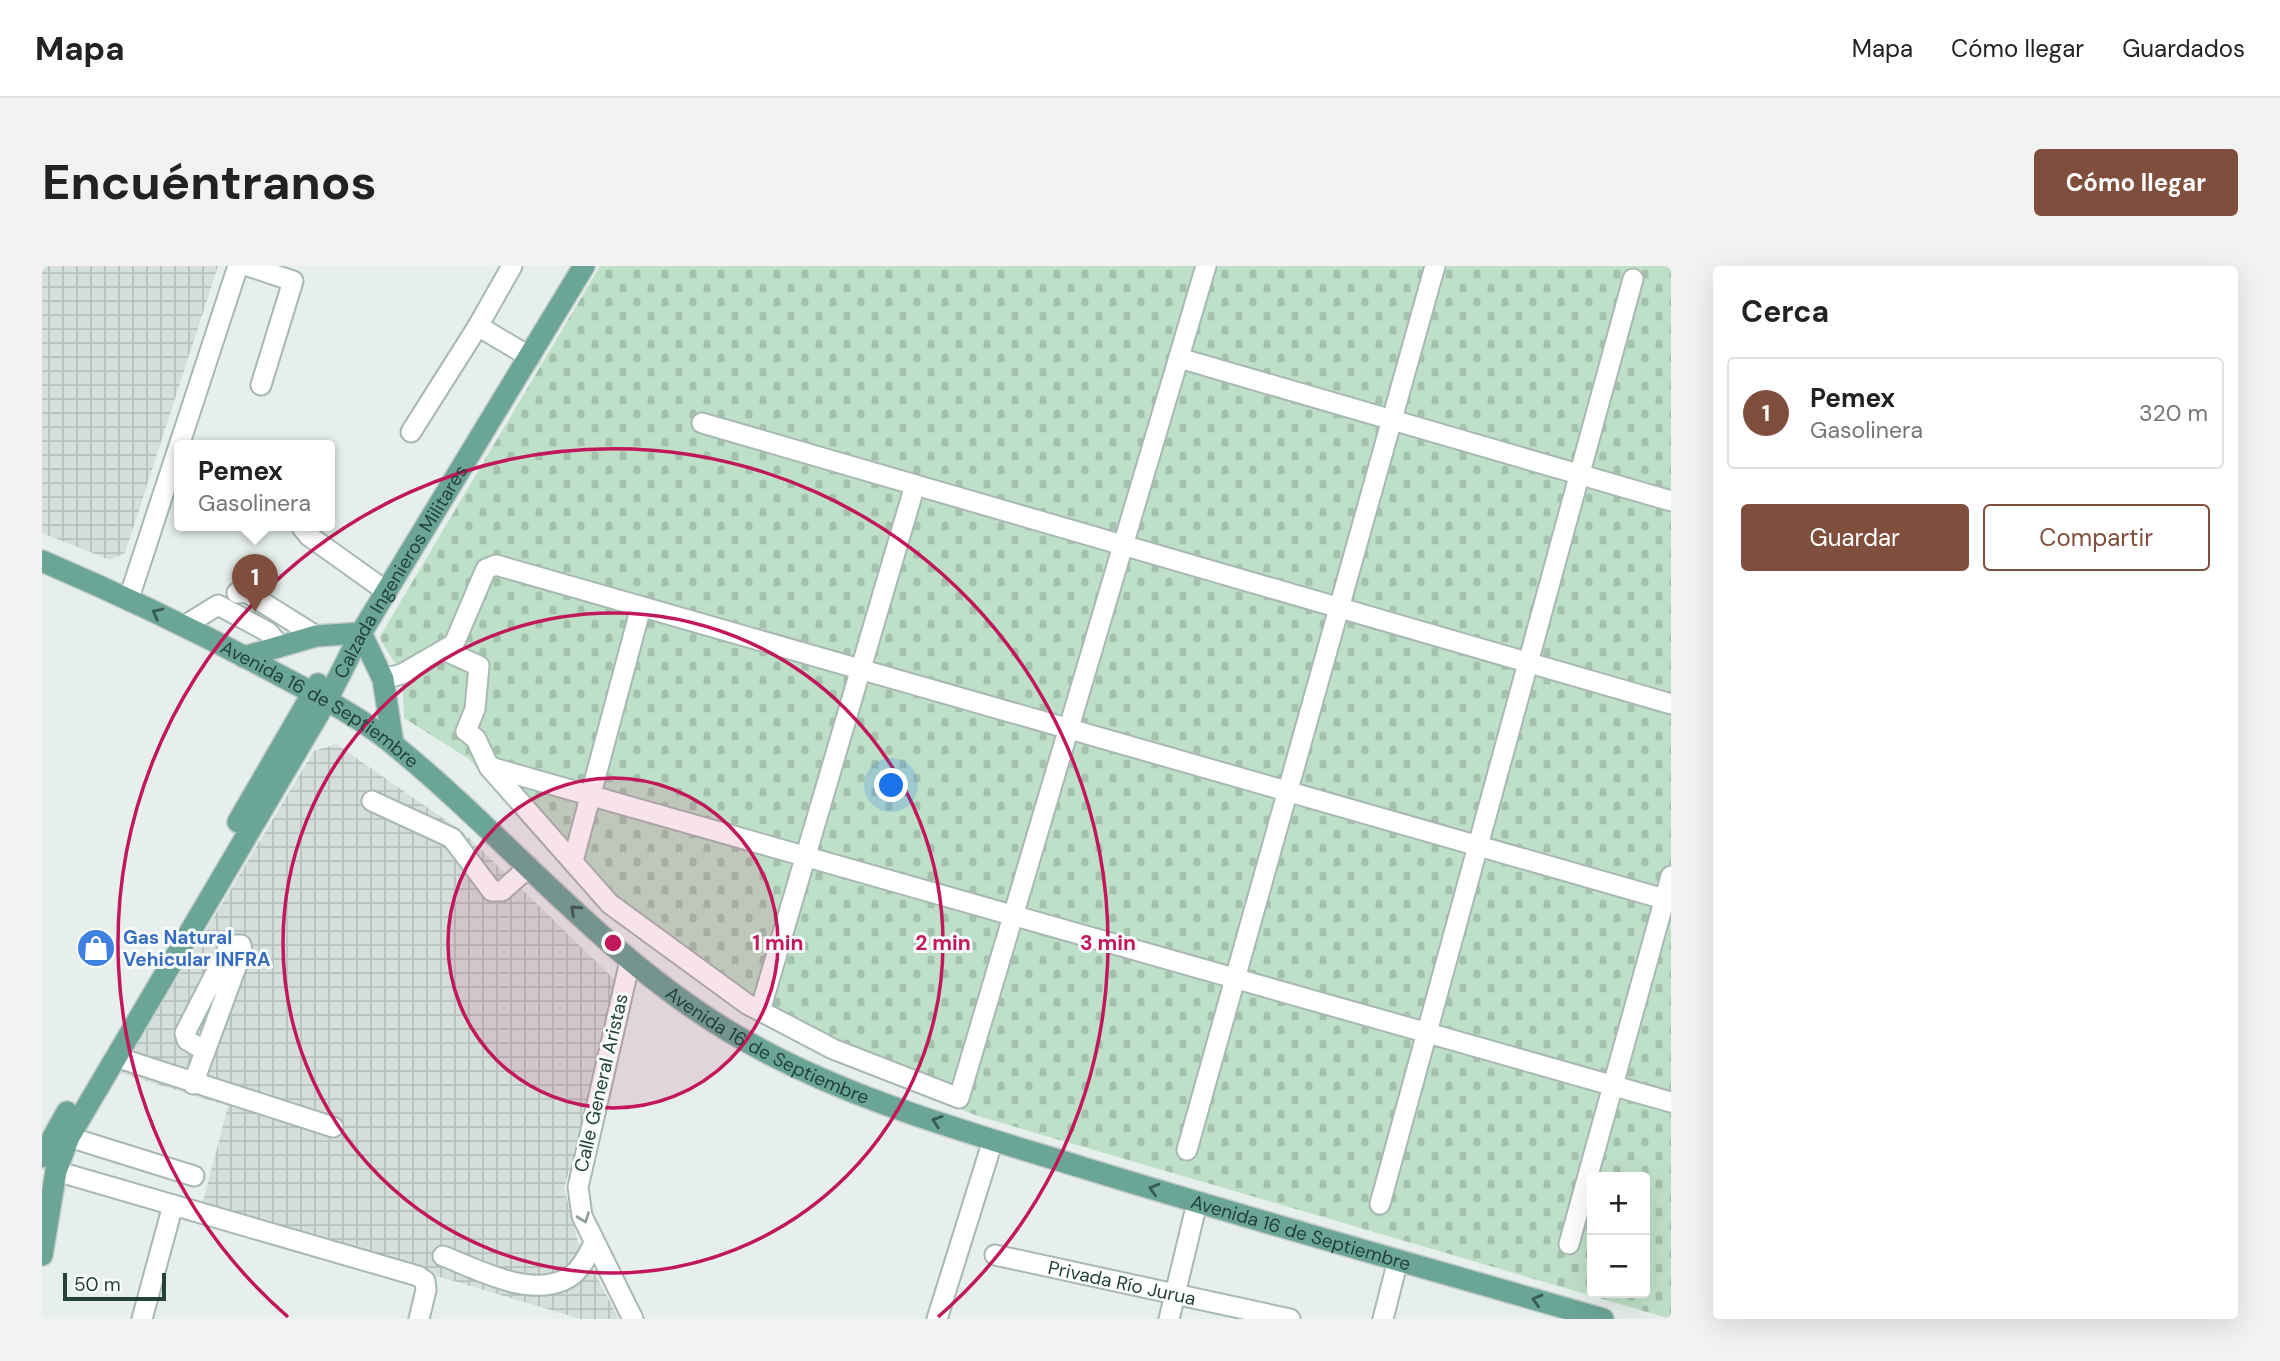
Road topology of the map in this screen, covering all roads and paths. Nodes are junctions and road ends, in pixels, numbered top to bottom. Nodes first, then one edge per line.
1 (237, 266) edge
2 (248, 266) edge
3 (512, 266) edge
4 (572, 266) edge
5 (584, 266) edge
6 (1206, 266) edge
7 (1435, 266) edge
8 (295, 273) edge
9 (1633, 279) dead end
10 (478, 326) junction
11 (525, 354) junction
12 (1178, 358) junction
13 (261, 385) dead end
14 (1392, 420) junction
15 (702, 424) dead end
16 (411, 432) dead end
17 (180, 440) edge
18 (174, 460) edge
19 (1580, 474) junction
20 (915, 485) junction
21 (1671, 501) edge
22 (305, 531) edge
23 (1123, 545) junction
24 (42, 561) edge
25 (382, 588) junction
26 (129, 598) junction
27 (227, 600) junction
28 (641, 607) junction
29 (1339, 608) junction
30 (294, 621) junction
31 (184, 626) junction
32 (353, 633) junction
33 (316, 636) junction
34 (273, 639) junction
35 (446, 651) junction
36 (244, 657) junction
37 (1528, 663) junction
38 (861, 670) junction
39 (383, 679) junction
40 (320, 696) junction
41 (1671, 704) edge
42 (1068, 729) junction
43 (393, 743) junction
44 (489, 766) junction
45 (1288, 792) junction
46 (589, 795) junction
47 (372, 801) dead end
48 (1478, 846) junction
49 (806, 857) junction
50 (573, 861) junction
51 (529, 867) junction
52 (1671, 876) edge
53 (1668, 900) edge
54 (1013, 915) junction
55 (630, 961) junction
56 (1235, 978) junction
57 (760, 1012) junction
58 (1427, 1033) junction
59 (205, 1051) junction
60 (116, 1057) junction
61 (193, 1084) junction
62 (1613, 1086) junction
63 (1671, 1102) edge
64 (333, 1127) dead end
65 (69, 1137) junction
66 (993, 1140) junction
67 (1187, 1150) dead end
68 (49, 1164) edge
69 (194, 1176) dead end
70 (1196, 1203) junction
71 (1380, 1204) dead end
72 (173, 1205) junction
73 (594, 1243) junction
74 (1569, 1244) dead end
75 (42, 1255) edge
76 (995, 1255) dead end
77 (443, 1256) dead end
78 (1398, 1260) junction
79 (1176, 1292) junction
80 (142, 1319) edge
81 (419, 1319) edge
82 (633, 1319) edge
83 (937, 1319) edge
84 (1170, 1319) edge
85 (1290, 1319) edge
86 (1383, 1319) edge
87 (1602, 1319) edge

1 - 17 street
2 - 8 street
3 - 10 street
4 - 11 main road, Calzada Ingenieros Militares
5 - 11 main road, Calzada Ingenieros Militares
6 - 12 street
7 - 14 street
8 - 13 street
9 - 19 street
10 - 11 street
10 - 16 street
11 - 25 main road, Calzada Ingenieros Militares
12 - 14 street
12 - 23 street
14 - 19 street
14 - 29 street
15 - 20 street
18 - 26 street
19 - 21 street
19 - 37 street
20 - 23 street
20 - 38 street
22 - 25 street
23 - 29 street
23 - 42 street
24 - 26 main road, Avenida 16 de Septiembre
25 - 32 main road, Calzada Ingenieros Militares
31 -> 26 main road, Avenida 16 de Septiembre
27 - 30 street
27 - 31 street
27 - 34 street
28 - 35 street
28 - 38 street
28 - 46 street
29 - 37 street
29 - 45 street
30 - 33 street
30 - 34 street
31 - 36 main road, Avenida 16 de Septiembre
32 - 33 main road
32 - 39 main road
32 - 40 main road, Calzada Ingenieros Militares
33 - 34 main road
34 - 36 main road
35 - 39 street
35 - 44 street
36 - 40 main road, Avenida 16 de Septiembre
37 - 41 street
37 - 48 street
38 - 42 street
38 - 49 street
39 - 43 main road
40 - 43 main road, Avenida 16 de Septiembre
40 - 60 main road, Calzada Ingenieros Militares
40 - 68 main road, Calzada Ingenieros Militares
42 - 45 street
42 - 54 street
43 - 51 main road, Avenida 16 de Septiembre
44 - 46 street
44 - 50 street
45 - 48 street
45 - 56 street
46 - 49 street
46 - 50 street
47 - 51 street
48 - 53 street
48 - 58 street
49 - 54 street
49 - 57 street
50 - 57 street
55 -> 51 main road, Avenida 16 de Septiembre
52 - 53 street
53 - 62 street
54 - 56 street
54 - 57 street
66 -> 55 main road, Avenida 16 de Septiembre
55 -> 73 street, Calle General Aristas
56 - 58 street
56 - 67 street
58 - 62 street
58 - 71 street
59 - 59 street
59 - 61 street
60 - 61 street
60 - 65 main road, Calzada Ingenieros Militares
61 - 64 street
62 - 63 street
62 - 74 street
65 - 68 main road, Calzada Ingenieros Militares
65 - 69 street
70 -> 66 main road, Avenida 16 de Septiembre
66 - 83 street
68 - 72 street
68 - 75 main road, Calzada Ingenieros Militares
70 - 78 main road, Avenida 16 de Septiembre
70 - 79 street
72 - 80 street
72 - 81 street
73 - 77 street
73 - 82 street, Calle General Aristas
76 - 79 street, Privada Río Jurua
78 - 86 street
87 -> 78 main road, Avenida 16 de Septiembre
79 - 84 street
79 - 85 street, Privada Río Jurua

